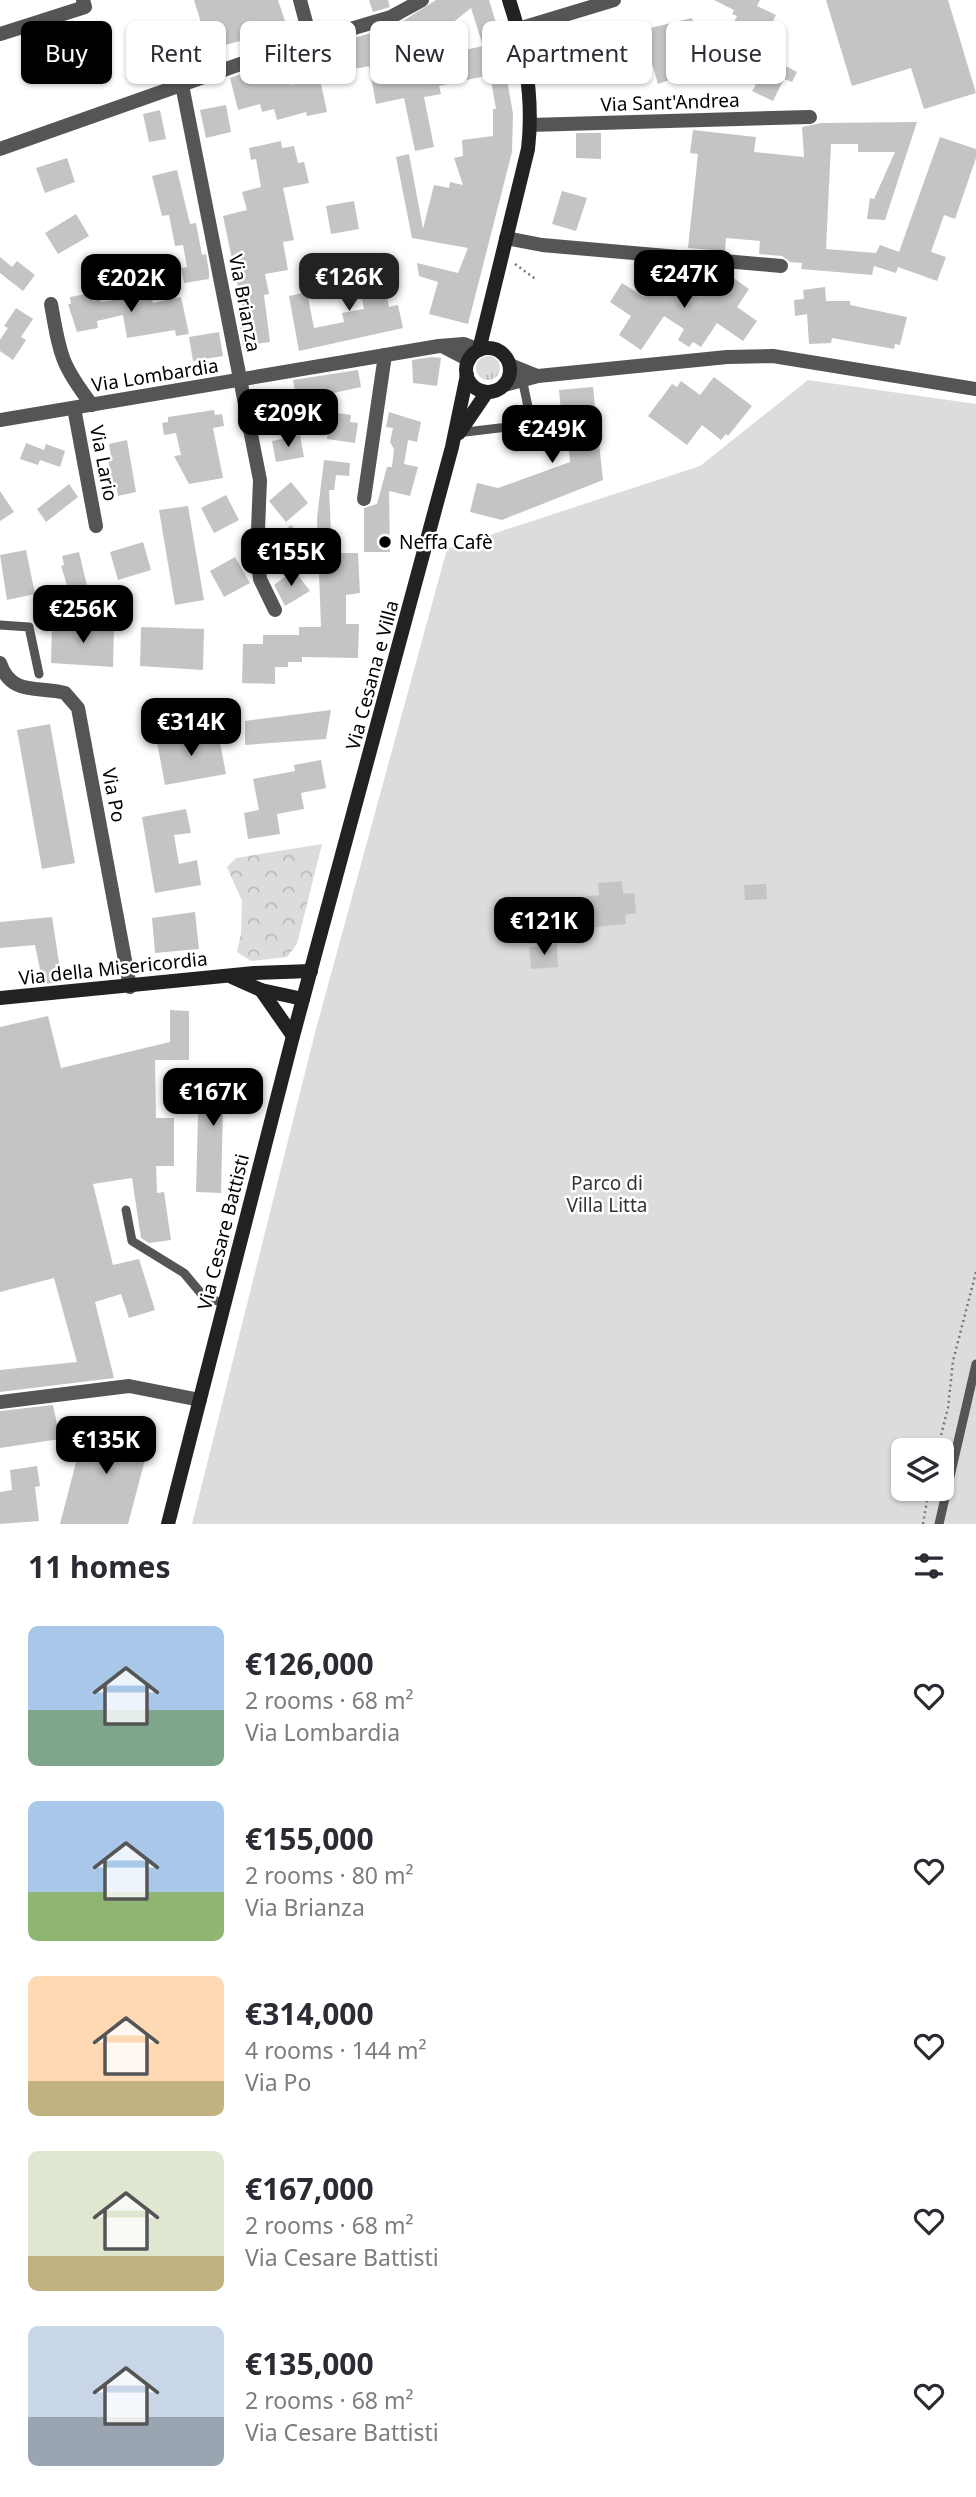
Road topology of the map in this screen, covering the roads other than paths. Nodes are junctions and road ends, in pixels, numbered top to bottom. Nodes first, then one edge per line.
1 (83, 0) edge
2 (300, 0) edge
3 (422, 0) edge
4 (509, 0) edge
5 (614, 0) edge
6 (306, 21) edge
7 (516, 21) edge
8 (544, 21) edge
9 (356, 28) edge
10 (0, 34) edge
11 (240, 65) edge
12 (528, 84) edge
13 (182, 85) junction
14 (810, 117) dead end
15 (530, 125) junction
16 (0, 149) edge
17 (512, 240) junction
18 (781, 267) dead end
19 (51, 304) dead end
20 (491, 304) junction
21 (498, 350) junction
22 (385, 355) junction
23 (472, 362) junction
24 (518, 372) junction
25 (241, 380) junction
26 (976, 389) edge
27 (487, 392) junction
28 (92, 405) junction
29 (74, 408) junction
30 (0, 420) edge
31 (456, 438) junction
32 (364, 499) dead end
33 (96, 526) dead end
34 (275, 610) dead end
35 (0, 625) edge
36 (0, 663) edge
37 (39, 674) dead end
38 (326, 912) joint
39 (311, 971) junction
40 (230, 976) junction
41 (130, 986) junction
42 (261, 990) junction
43 (0, 998) edge
44 (303, 999) junction
45 (293, 1036) junction
46 (126, 1210) dead end
47 (225, 1303) junction
48 (976, 1364) edge
49 (200, 1400) junction
50 (0, 1402) edge
51 (168, 1524) edge
52 (939, 1524) edge

1 - 10 street
2 - 6 street
3 - 9 street
4 - 7 main road, Via Cesana e Villa
5 - 8 street
11 - 13 street
12 - 15 main road, Via Cesana e Villa
13 - 16 street
13 - 25 street, Via Brianza
14 - 15 street, Via Sant'Andrea
15 - 17 main road, Via Cesana e Villa
17 - 18 street
17 - 20 main road, Via Cesana e Villa
19 - 28 street
20 - 21 main road, Via Cesana e Villa
20 - 23 main road, Via Cesana e Villa
21 - 23 main road
21 - 24 main road
22 - 23 street, Via Lombardia
22 - 25 street, Via Lombardia
22 - 32 street
23 - 27 main road
23 - 31 main road, Via Cesana e Villa
24 - 26 street
24 - 27 main road
24 - 31 lane
25 - 28 street, Via Lombardia
25 - 34 street, Via Brianza
27 - 31 main road, Via Cesana e Villa
28 - 29 street, Via Lombardia
29 - 30 street, Via Lombardia
29 - 33 street, Via Lario
31 - 38 main road, Via Cesana e Villa
35 - 37 lane
36 - 41 street, Via Po
38 - 39 main road, Via Cesare Battisti
39 - 40 main road, Via della Misericordia
39 - 44 main road, Via Cesare Battisti
40 - 41 main road, Via della Misericordia
40 - 42 main road, Via della Misericordia
41 - 43 main road, Via della Misericordia
42 - 44 main road, Via della Misericordia
42 - 45 main road
44 - 45 main road, Via Cesare Battisti
45 - 47 main road, Via Cesare Battisti
46 - 47 lane
47 - 49 main road, Via Cesare Battisti
48 - 52 lane
49 - 50 street
49 - 51 main road, Via Cesare Battisti

